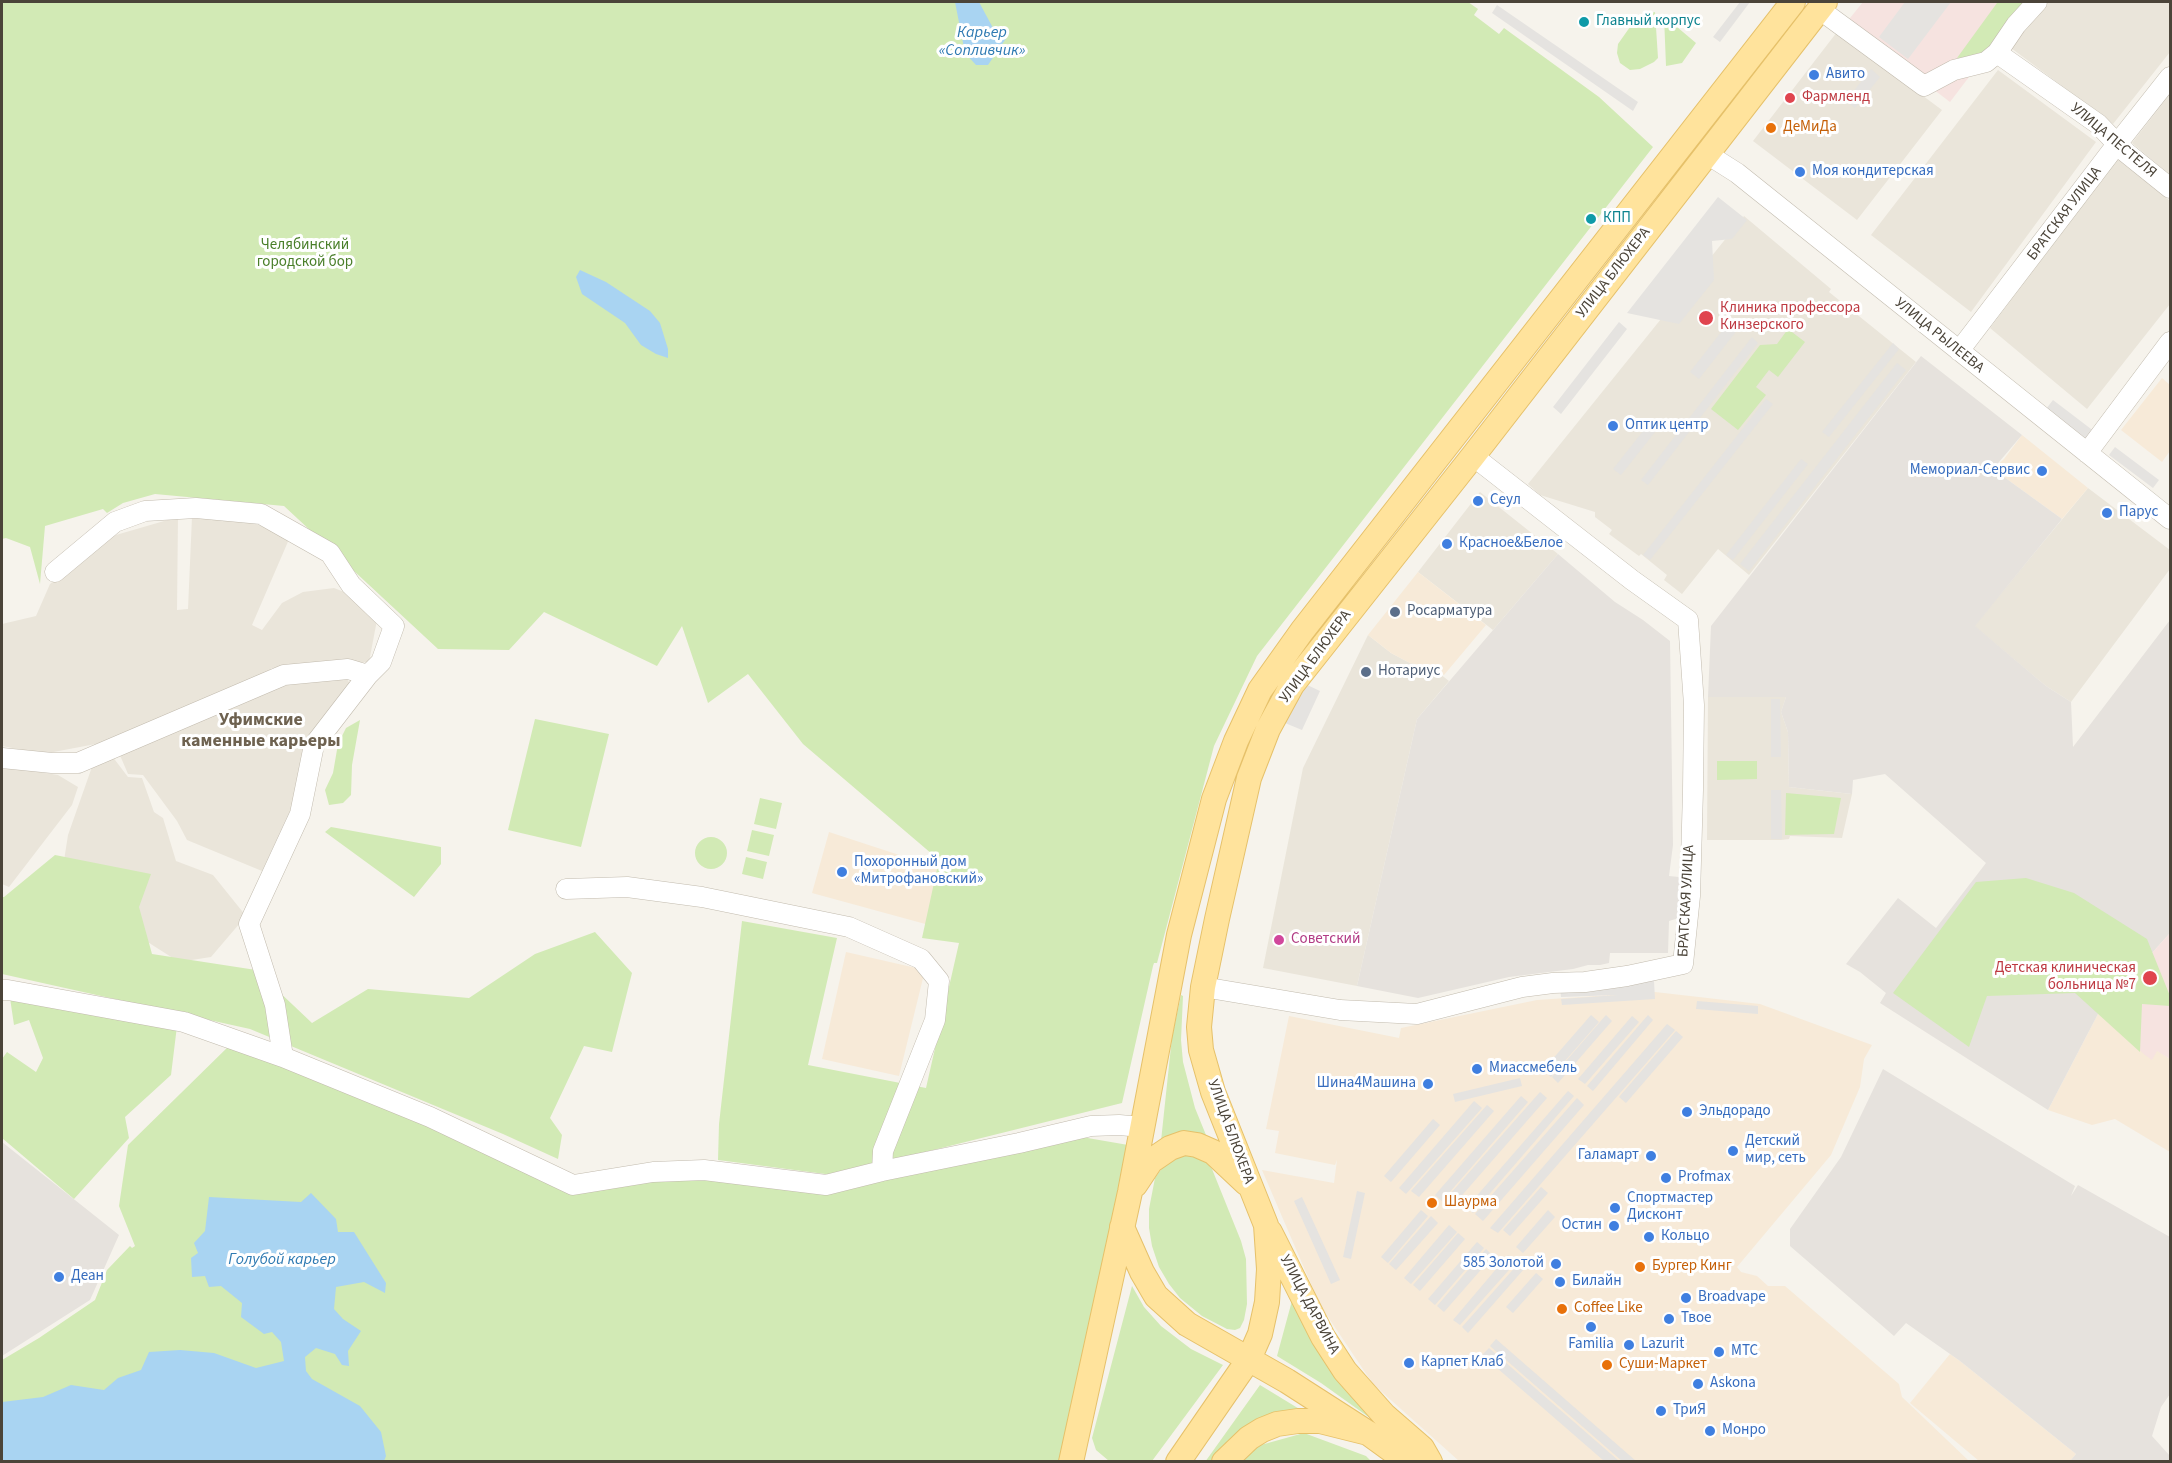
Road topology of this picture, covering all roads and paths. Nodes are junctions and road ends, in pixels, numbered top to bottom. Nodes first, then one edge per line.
1 (1793, 2) edge
2 (2037, 2) edge
3 (1822, 5) edge
4 (1997, 53) junction
5 (2170, 77) edge
6 (1686, 136) junction
7 (2117, 144) junction
8 (1707, 154) junction
9 (2170, 188) edge
10 (2170, 342) edge
11 (1959, 351) junction
12 (2087, 453) junction
13 (1473, 456) junction
14 (2170, 519) edge
15 (55, 572) dead end
16 (368, 675) junction
17 (2, 758) edge
18 (566, 889) dead end
19 (1203, 987) junction
20 (2, 990) edge
21 (283, 1057) junction
22 (1142, 1127) junction
23 (882, 1171) junction
24 (1250, 1186) junction
25 (1130, 1192) junction
26 (1266, 1225) junction
27 (1122, 1227) junction
28 (1249, 1359) junction
29 (1079, 1426) junction
30 (1368, 1433) junction
31 (1071, 1461) edge
32 (1092, 1461) edge
33 (1178, 1461) edge
34 (1224, 1461) edge
35 (1408, 1461) edge
36 (1430, 1461) edge

1 - 6 main road, УЛИЦА БЛЮХЕРА
2 - 4 street
3 - 4 street
3 - 8 main road, УЛИЦА БЛЮХЕРА
4 - 7 street, УЛИЦА ПЕСТЕЛЯ
5 - 7 street, БРАТСКАЯ УЛИЦА
6 - 8 main road
6 - 22 main road, УЛИЦА БЛЮХЕРА
7 - 9 street, УЛИЦА ПЕСТЕЛЯ
7 - 11 street, БРАТСКАЯ УЛИЦА
8 - 11 street, УЛИЦА РЫЛЕЕВА
8 - 13 main road, УЛИЦА БЛЮХЕРА
10 - 12 street
11 - 12 street, УЛИЦА РЫЛЕЕВА
12 - 14 street, УЛИЦА РЫЛЕЕВА
13 - 19 main road, УЛИЦА БЛЮХЕРА
13 - 19 street, БРАТСКАЯ УЛИЦА
15 - 16 street
16 - 17 street
16 - 21 street
18 - 23 street
19 - 24 main road, УЛИЦА БЛЮХЕРА
20 - 21 street
21 - 23 street
22 - 23 street
22 - 25 main road, УЛИЦА БЛЮХЕРА
24 - 25 main road
24 - 26 main road, УЛИЦА БЛЮХЕРА
25 - 27 main road, УЛИЦА БЛЮХЕРА
26 - 28 main road, УЛИЦА БЛЮХЕРА
26 - 36 main road, УЛИЦА ДАРВИНА
27 - 28 main road
27 - 29 main road, УЛИЦА БЛЮХЕРА
28 - 30 main road
28 - 33 main road, УЛИЦА БЛЮХЕРА
29 - 31 main road, УЛИЦА БЛЮХЕРА
29 - 32 main road
30 - 34 main road
30 - 35 main road

